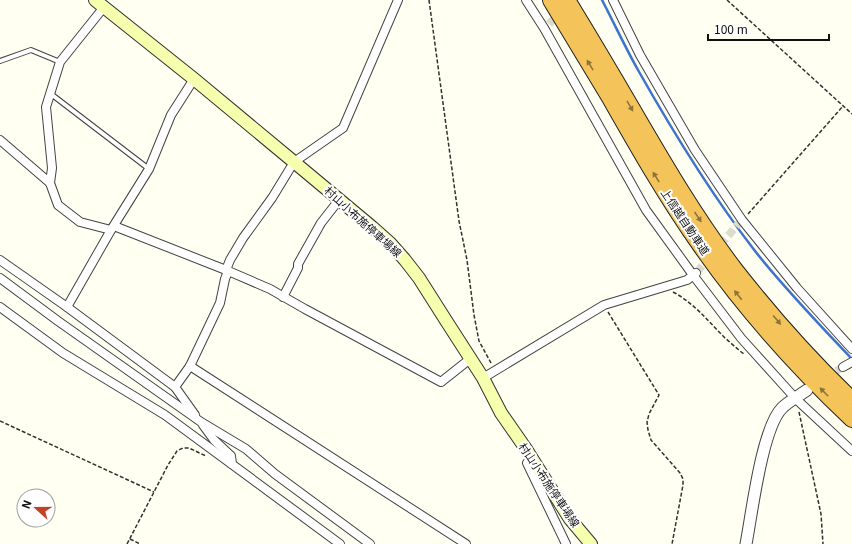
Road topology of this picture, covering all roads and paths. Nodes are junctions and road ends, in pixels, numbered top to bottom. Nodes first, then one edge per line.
1 (398, 0) edge
2 (429, 0) edge
3 (526, 0) edge
4 (551, 0) edge
5 (568, 0) edge
6 (613, 0) edge
7 (727, 0) edge
8 (103, 2) edge
9 (0, 61) edge
10 (60, 62) junction
11 (194, 79) junction
12 (51, 94) junction
13 (843, 106) junction
14 (852, 114) edge
15 (0, 140) edge
16 (294, 162) junction
17 (149, 169) junction
18 (50, 183) junction
19 (339, 200) junction
20 (741, 222) junction
21 (112, 228) junction
22 (0, 260) edge
23 (227, 271) junction
24 (695, 274) junction
25 (0, 278) edge
26 (663, 288) junction
27 (283, 297) junction
28 (604, 305) junction
29 (0, 307) edge
30 (67, 307) junction
31 (852, 349) edge
32 (744, 354) dead end
33 (470, 359) junction
34 (852, 362) edge
35 (190, 366) junction
36 (843, 367) tunnel mouth
37 (496, 371) junction
38 (483, 378) junction
39 (175, 388) junction
40 (807, 390) dead end
41 (796, 399) junction
42 (852, 400) edge
43 (0, 420) edge
44 (852, 420) edge
45 (200, 422) junction
46 (852, 451) edge
47 (207, 457) dead end
48 (531, 457) junction
49 (232, 464) junction
50 (154, 492) junction
51 (130, 539) junction
52 (127, 544) edge
53 (140, 544) edge
54 (340, 544) edge
55 (370, 544) edge
56 (466, 544) edge
57 (566, 544) edge
58 (591, 544) edge
59 (672, 544) edge
60 (746, 544) edge
61 (823, 544) edge

1 - 16 street
2 - 37 path
3 - 24 street
44 -> 4 highway, 上信越自動車道
5 -> 42 highway, 上信越自動車道
6 - 20 street
7 - 13 path
8 - 10 street
8 - 11 main road, 村山小布施停車場線
9 - 10 lane
10 - 12 street
11 - 16 main road, 村山小布施停車場線
11 - 17 street
12 - 17 lane
12 - 18 street
13 - 14 path
13 - 20 path
15 - 18 street
16 - 19 main road, 村山小布施停車場線
16 - 23 street
17 - 21 street
18 - 21 street
19 - 27 street
19 - 33 main road, 村山小布施停車場線
20 - 31 street
21 - 23 street
21 - 30 street
22 - 30 street
23 - 27 street
23 - 35 street
24 - 26 street
24 - 41 street
25 - 45 street
26 - 28 street
26 - 32 path
27 - 33 street
28 - 37 street
28 - 59 path
29 - 49 street
30 - 39 street
33 - 38 main road, 村山小布施停車場線
34 - 36 street
35 - 39 street
35 - 56 street
37 - 38 street
38 - 48 main road, 村山小布施停車場線
39 - 45 street
40 - 41 street
41 - 46 street
41 - 60 street
41 - 61 path
43 - 50 path
45 - 49 street
45 - 55 street
47 - 50 path
48 - 57 street
48 - 58 main road, 村山小布施停車場線
49 - 54 street
50 - 51 path
51 - 52 path
51 - 53 path

